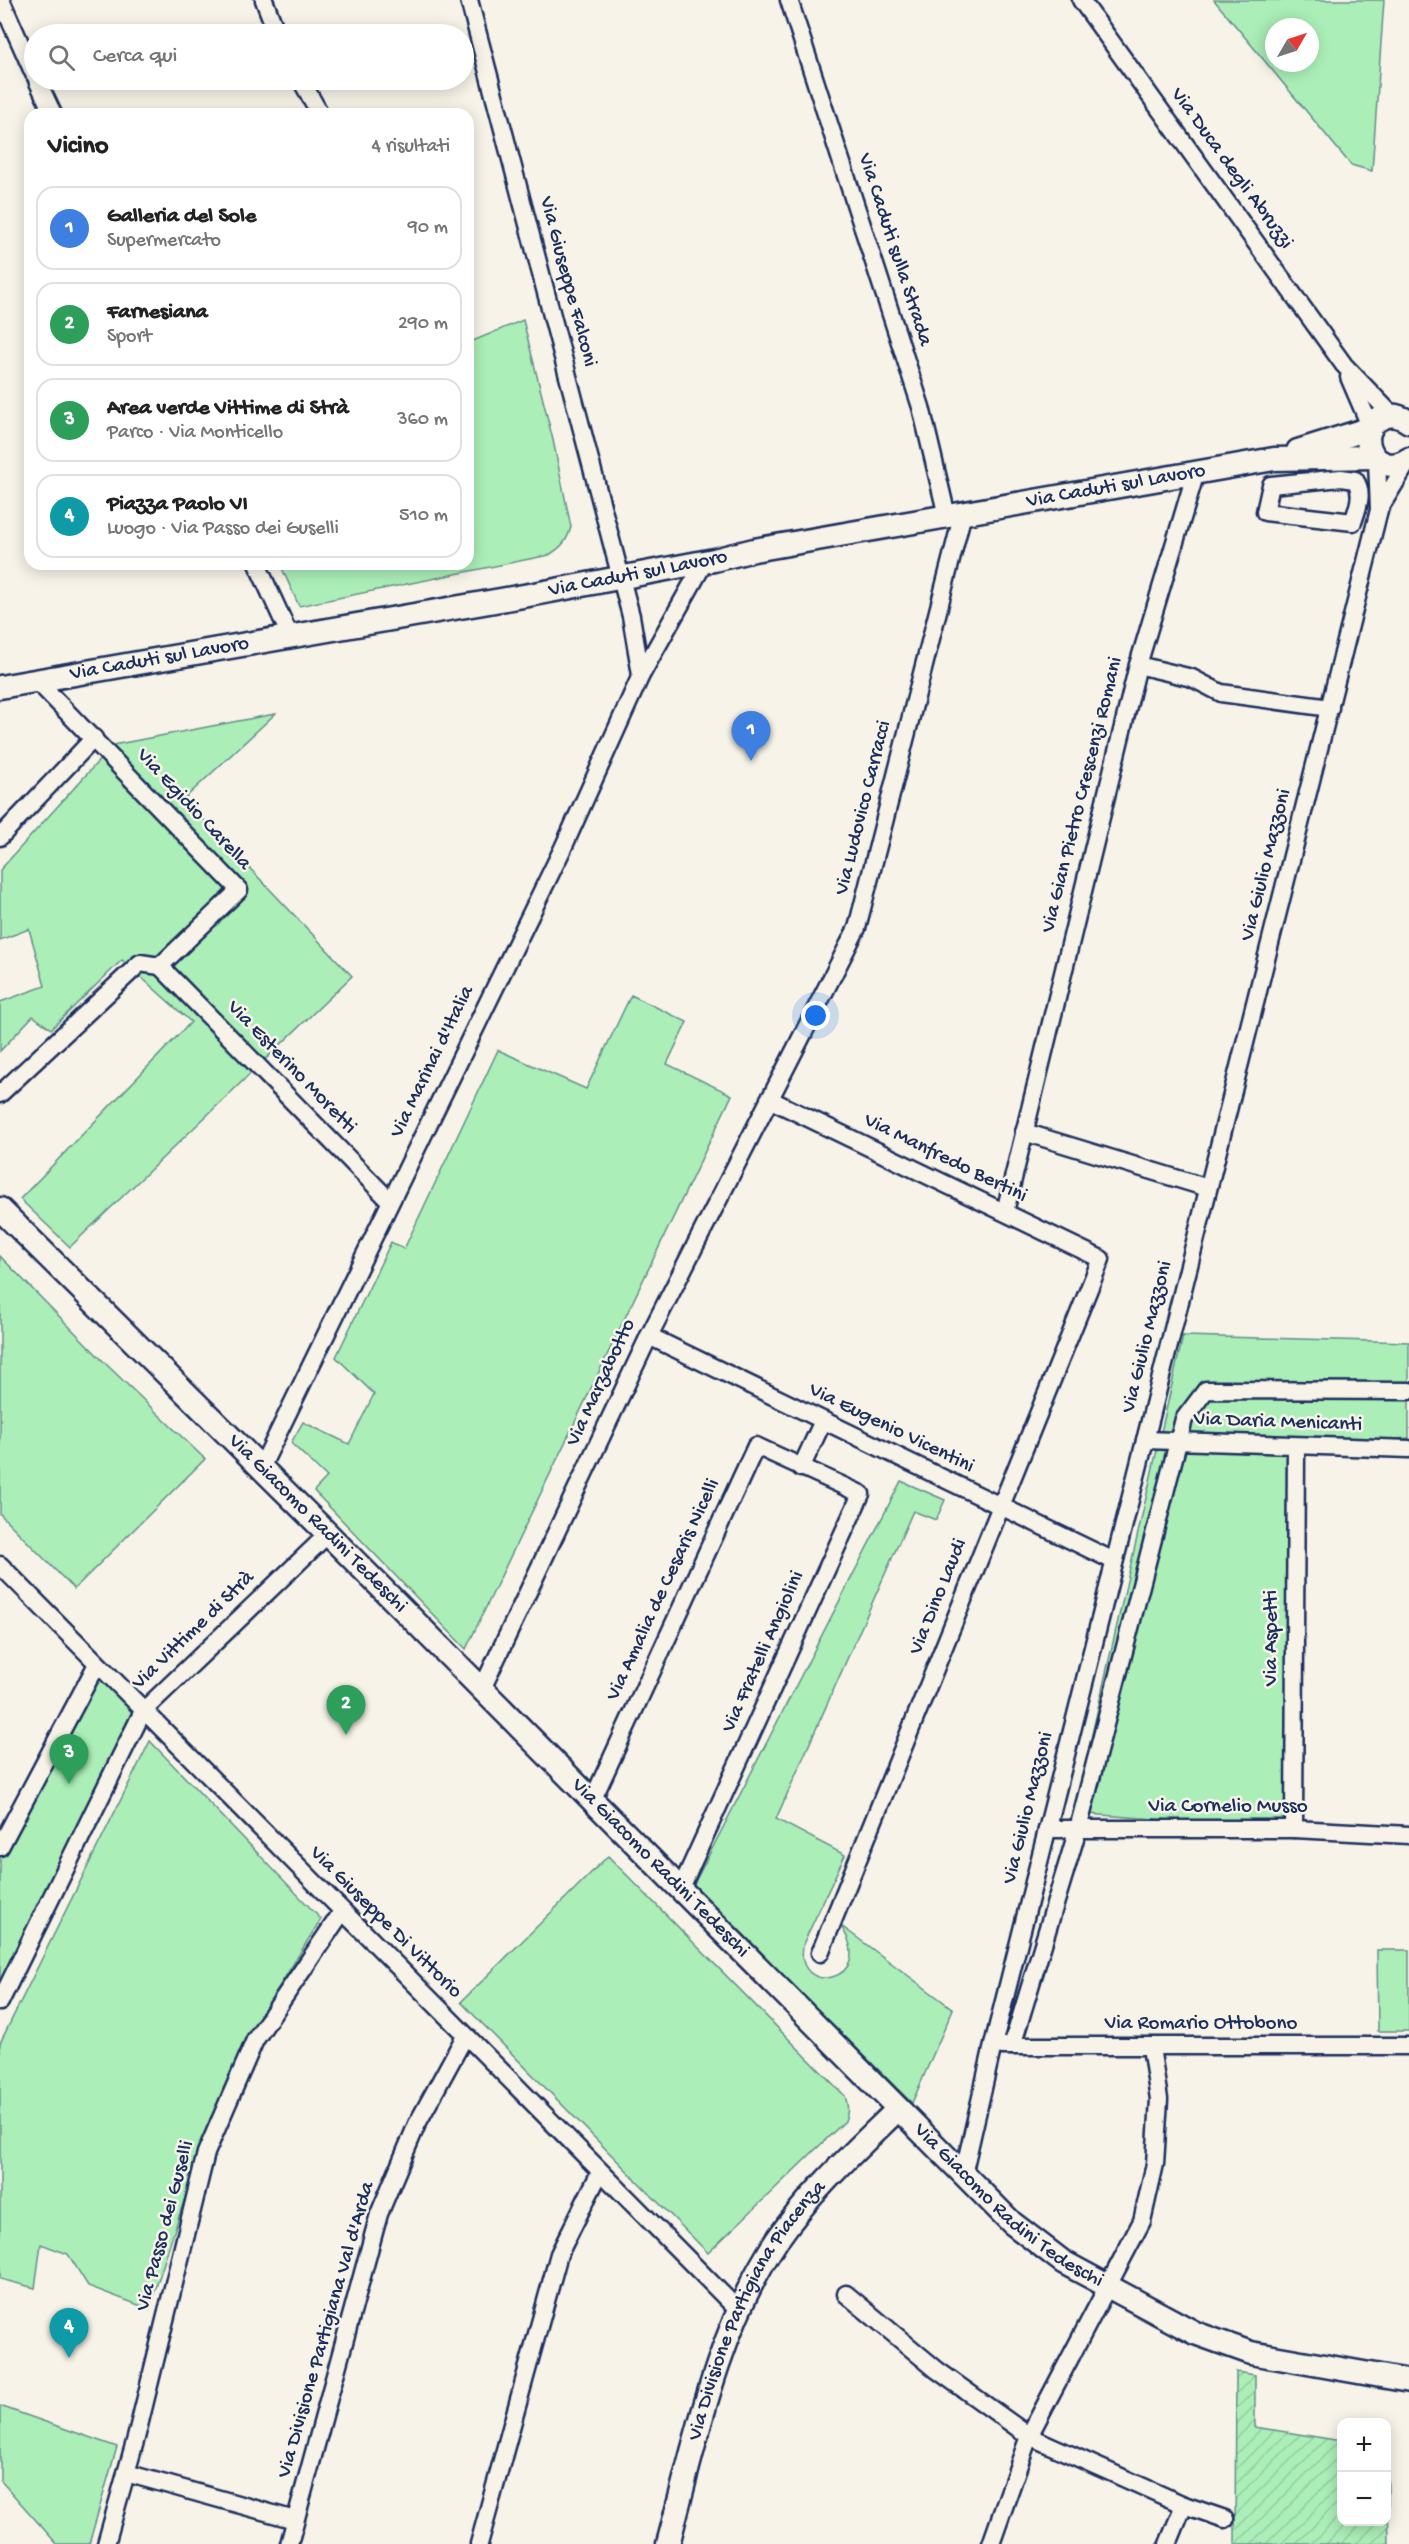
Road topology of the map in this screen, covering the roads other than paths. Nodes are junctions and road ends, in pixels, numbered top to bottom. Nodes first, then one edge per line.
1 (1, 0) edge
2 (264, 0) edge
3 (469, 0) edge
4 (789, 0) edge
5 (1081, 0) edge
6 (273, 24) edge
7 (24, 52) edge
8 (42, 90) edge
9 (307, 90) edge
10 (50, 108) edge
11 (317, 108) edge
12 (1344, 365) junction
13 (1400, 418) edge
14 (1371, 428) junction
15 (1376, 458) junction
16 (1274, 459) junction
17 (1409, 460) edge
18 (1196, 472) junction
19 (1272, 485) joint
20 (1379, 510) junction
21 (955, 515) junction
22 (705, 561) junction
23 (260, 570) edge
24 (620, 577) junction
25 (290, 636) junction
26 (1138, 665) junction
27 (641, 675) junction
28 (38, 682) junction
29 (0, 687) edge
30 (1329, 708) junction
31 (94, 738) junction
32 (0, 837) edge
33 (160, 966) junction
34 (0, 1094) edge
35 (769, 1099) junction
36 (1024, 1132) junction
37 (1209, 1188) junction
38 (390, 1200) junction
39 (0, 1209) edge
40 (1005, 1212) junction
41 (1101, 1259) joint
42 (649, 1336) junction
43 (1409, 1391) edge
44 (823, 1421) junction
45 (1145, 1440) junction
46 (1178, 1442) junction
47 (1296, 1446) junction
48 (1409, 1449) edge
49 (261, 1467) junction
50 (801, 1468) junction
51 (1000, 1506) junction
52 (328, 1534) junction
53 (1114, 1561) junction
54 (0, 1565) edge
55 (97, 1664) junction
56 (482, 1689) junction
57 (143, 1711) junction
58 (592, 1799) junction
59 (1047, 1829) junction
60 (1078, 1829) junction
61 (1293, 1829) junction
62 (1409, 1835) edge
63 (0, 1847) edge
64 (681, 1888) junction
65 (342, 1912) junction
66 (820, 1953) dead end
67 (0, 2002) edge
68 (465, 2036) junction
69 (993, 2045) junction
70 (1012, 2046) junction
71 (1409, 2046) edge
72 (1151, 2047) junction
73 (898, 2109) junction
74 (600, 2172) junction
75 (963, 2175) junction
76 (1108, 2288) junction
77 (846, 2294) dead end
78 (740, 2312) junction
79 (1409, 2381) edge
80 (1029, 2436) junction
81 (126, 2473) junction
82 (1184, 2505) junction
83 (1225, 2519) dead end
84 (296, 2520) junction
85 (106, 2544) edge
86 (290, 2544) edge
87 (479, 2544) edge
88 (668, 2544) edge
89 (991, 2544) edge
90 (1168, 2544) edge

1 - 7 street
2 - 6 street
3 - 24 street, Via Giuseppe Falconi
4 - 21 street, Via Caduti sulla Strada
5 - 12 street, Via Duca degli Abruzzi
8 - 10 street
9 - 11 street
12 - 13 street, Via Duca degli Abruzzi
12 - 14 street, Via Duca degli Abruzzi
13 - 14 main road, Via Caduti sul Lavoro
14 - 15 main road
14 - 16 main road, Via Caduti sul Lavoro
15 - 16 main road, Via Caduti sul Lavoro
15 - 17 main road, Via Caduti sul Lavoro
15 - 20 street, Via Giulio Mazzoni
16 - 18 main road, Via Caduti sul Lavoro
17 - 20 street, Via Giulio Mazzoni
18 - 21 main road, Via Caduti sul Lavoro
18 - 26 street, Via Gian Pietro Crescenzi Romani
19 - 19 street
20 - 30 street, Via Giulio Mazzoni
21 - 22 main road, Via Caduti sul Lavoro
21 - 35 street, Via Ludovico Carracci
22 - 24 main road, Via Caduti sul Lavoro
22 - 27 street, Via Marinai d'Italia
23 - 25 street
24 - 25 main road, Via Caduti sul Lavoro
24 - 27 street
25 - 28 main road, Via Caduti sul Lavoro
26 - 30 street
26 - 36 street, Via Gian Pietro Crescenzi Romani
27 - 38 street, Via Marinai d'Italia
28 - 29 main road, Via Caduti sul Lavoro
28 - 31 street, Via Egidio Carella
30 - 37 street, Via Giulio Mazzoni
31 - 32 street
31 - 33 street, Via Egidio Carella
33 - 34 street
33 - 38 street, Via Esterino Moretti
35 - 40 street, Via Manfredo Bertini
35 - 42 street, Via Marzabotto
36 - 37 street
36 - 40 street, Via Gian Pietro Crescenzi Romani
37 - 45 street, Via Giulio Mazzoni
38 - 49 street, Via Marinai d'Italia
39 - 49 main road, Via Giacomo Radini Tedeschi
40 - 41 street, Via Manfredo Bertini
41 - 51 street, Via Dino Laudi
42 - 44 street, Via Eugenio Vicentini
42 - 56 street, Via Marzabotto
43 - 46 street
44 - 50 street
44 - 51 street, Via Eugenio Vicentini
45 - 46 street, Via Daria Menicanti
45 - 53 street, Via Giulio Mazzoni
46 - 47 street, Via Daria Menicanti
46 - 60 street
47 - 48 street, Via Daria Menicanti
47 - 61 street, Via Aspetti
49 - 52 main road, Via Giacomo Radini Tedeschi
50 - 58 street, Via Amalia de Cesaris Nicelli
50 - 64 street, Via Fratelli Angiolini
51 - 53 street, Via Eugenio Vicentini
51 - 66 street, Via Dino Laudi
52 - 56 main road, Via Giacomo Radini Tedeschi
52 - 57 street, Via Vittime di Strà
53 - 59 street, Via Giulio Mazzoni
54 - 55 street, Via Giuseppe Di Vittorio
55 - 57 street, Via Giuseppe Di Vittorio
55 - 63 street
56 - 58 main road, Via Giacomo Radini Tedeschi
57 - 65 street, Via Giuseppe Di Vittorio
57 - 67 street, Via Vittime di Strà
58 - 64 main road, Via Giacomo Radini Tedeschi
59 - 60 street, Via Cornelio Musso
59 - 69 street, Via Giulio Mazzoni
60 - 61 street, Via Cornelio Musso
60 - 70 street
61 - 62 street, Via Cornelio Musso
64 - 73 main road, Via Giacomo Radini Tedeschi
65 - 68 street, Via Giuseppe Di Vittorio
65 - 81 street, Via Passo dei Guselli
68 - 74 street, Via Giuseppe Di Vittorio
68 - 84 street, Via Divisione Partigiana Val d'Arda
69 - 70 street, Via Romario Ottobono
69 - 75 street, Via Giulio Mazzoni
70 - 72 street, Via Romario Ottobono
71 - 72 street, Via Romario Ottobono
72 - 76 street
73 - 75 main road, Via Giacomo Radini Tedeschi
73 - 78 main road, Via Divisione Partigiana Piacenza
74 - 78 street, Via Giuseppe Di Vittorio
74 - 87 street
75 - 76 main road, Via Giacomo Radini Tedeschi
76 - 79 main road, Via Giacomo Radini Tedeschi
76 - 80 street
77 - 80 street
78 - 88 main road, Via Divisione Partigiana Piacenza
80 - 82 street
80 - 89 street
81 - 84 street
81 - 85 street, Via Passo dei Guselli
82 - 83 street
82 - 90 street
84 - 86 street, Via Divisione Partigiana Val d'Arda

